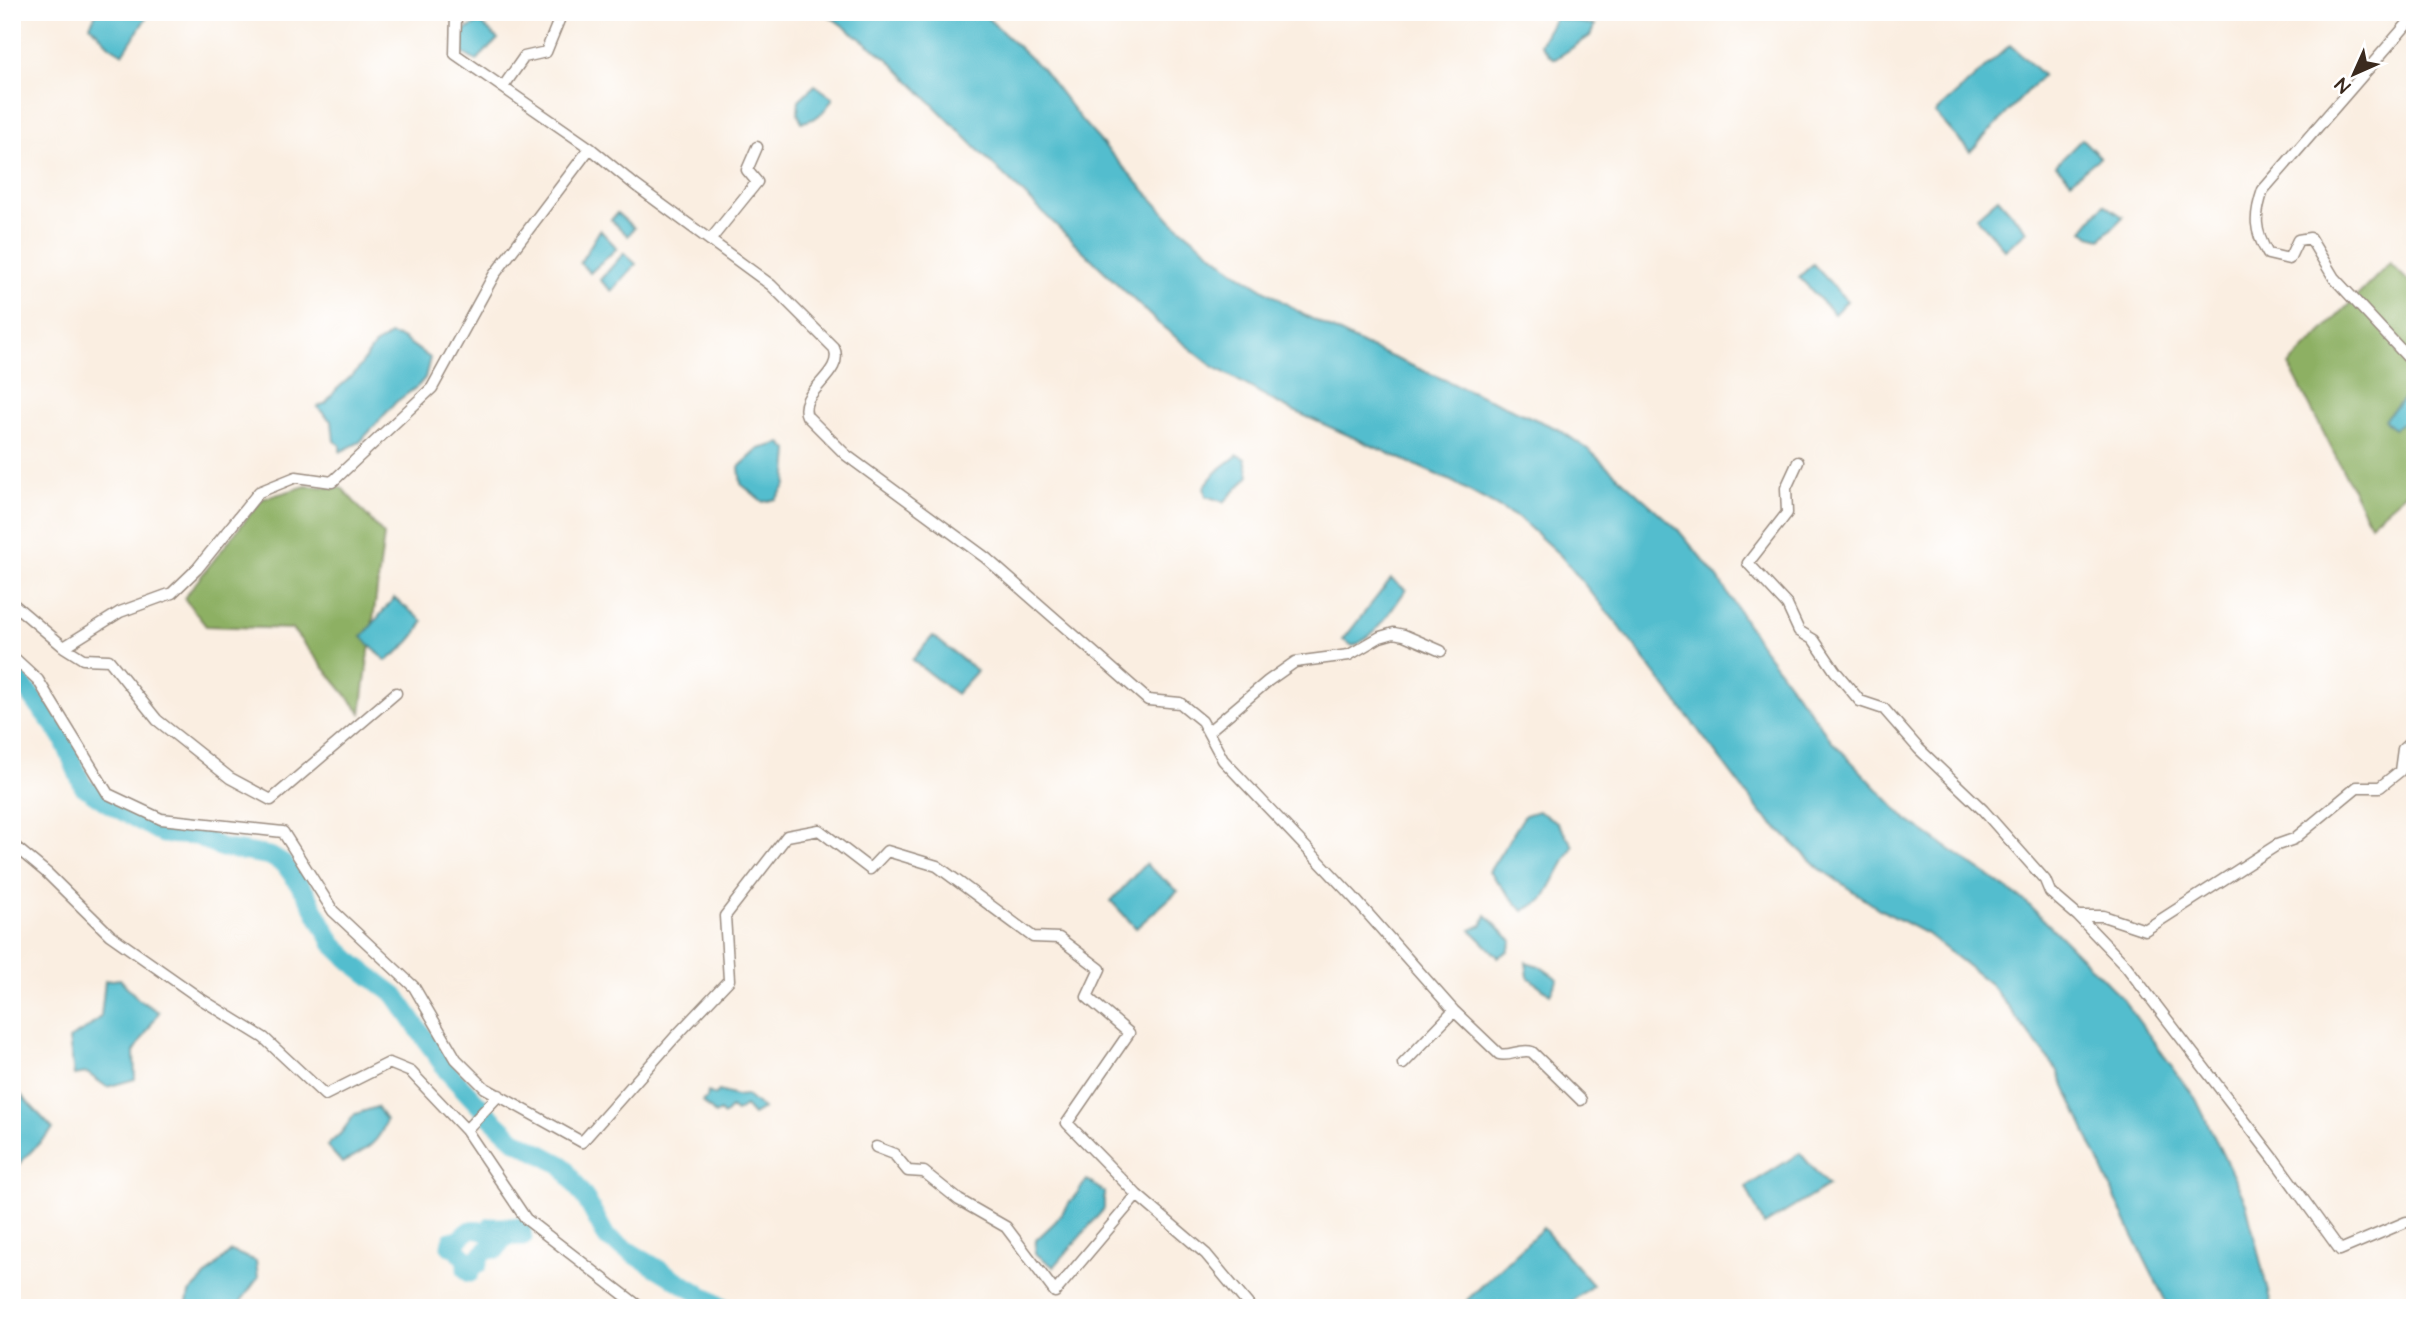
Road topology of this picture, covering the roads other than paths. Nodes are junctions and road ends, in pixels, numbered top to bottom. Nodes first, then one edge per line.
1 (453, 12) edge
2 (562, 13) edge
3 (2415, 15) edge
4 (503, 87) junction
5 (757, 147) dead end
6 (590, 148) junction
7 (711, 239) junction
8 (2415, 365) edge
9 (1798, 462) dead end
10 (12, 603) edge
11 (65, 647) junction
12 (1441, 651) dead end
13 (12, 656) edge
14 (396, 693) dead end
15 (1209, 731) junction
16 (2415, 738) edge
17 (12, 844) edge
18 (2078, 916) junction
19 (1454, 1011) junction
20 (1404, 1065) dead end
21 (494, 1099) junction
22 (1581, 1100) dead end
23 (466, 1130) junction
24 (876, 1147) dead end
25 (1137, 1195) junction
26 (2415, 1222) edge
27 (640, 1308) edge
28 (1251, 1308) edge

1 - 4 street
2 - 4 street
3 - 8 street
4 - 6 street
5 - 7 street
6 - 7 street
6 - 11 street
7 - 15 street
9 - 18 street
10 - 11 street
11 - 14 street
12 - 15 street
13 - 21 street
15 - 19 street
16 - 18 street
17 - 23 street
18 - 26 street
19 - 20 street
19 - 22 street
21 - 23 street
21 - 25 street
23 - 27 street
24 - 25 street
25 - 28 street

